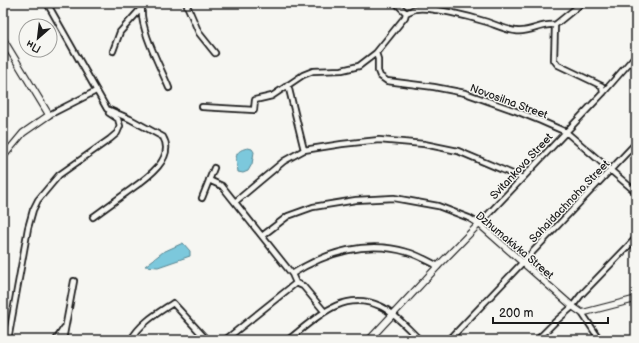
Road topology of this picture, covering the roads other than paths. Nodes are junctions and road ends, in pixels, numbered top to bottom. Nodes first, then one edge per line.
1 (47, 3) edge
2 (186, 3) edge
3 (396, 3) edge
4 (435, 3) edge
5 (582, 3) edge
6 (144, 5) edge
7 (435, 10) junction
8 (406, 13) junction
9 (555, 25) junction
10 (3, 38) edge
11 (114, 51) dead end
12 (215, 53) dead end
13 (376, 53) junction
14 (636, 55) edge
15 (288, 85) junction
16 (169, 88) dead end
17 (96, 91) junction
18 (603, 93) junction
19 (202, 107) dead end
20 (107, 109) junction
21 (49, 116) junction
22 (566, 132) junction
23 (636, 143) edge
24 (304, 150) junction
25 (3, 157) edge
26 (214, 168) dead end
27 (611, 170) junction
28 (522, 178) junction
29 (210, 180) junction
30 (636, 192) edge
31 (202, 198) dead end
32 (235, 202) junction
33 (93, 217) dead end
34 (479, 224) junction
35 (262, 236) junction
36 (636, 238) edge
37 (522, 262) junction
38 (438, 266) junction
39 (292, 274) junction
40 (74, 281) dead end
41 (296, 283) junction
42 (636, 299) edge
43 (572, 306) junction
44 (324, 311) junction
45 (582, 313) junction
46 (392, 315) junction
47 (66, 324) junction
48 (8, 340) edge
49 (56, 340) edge
50 (62, 340) edge
51 (131, 340) edge
52 (207, 340) edge
53 (225, 340) edge
54 (288, 340) edge
55 (369, 340) edge
56 (420, 340) edge
57 (449, 340) edge
58 (537, 340) edge
59 (600, 340) edge

1 - 17 street
2 - 12 street
3 - 8 street
4 - 7 street
5 - 9 street
6 - 11 street
6 - 16 street
7 - 8 street
7 - 9 street
8 - 13 street
9 - 18 street
10 - 21 street
13 - 15 street
13 - 22 street, Novosilna Street
14 - 18 street, Svitankova Street
15 - 19 street
15 - 24 street
17 - 20 street
17 - 21 street
18 - 22 street, Svitankova Street
20 - 33 street
20 - 48 street
21 - 25 street
22 - 27 street, Novosilna Street
22 - 28 street, Svitankova Street
23 - 27 street, Sahaidachnoho Street
24 - 28 street
24 - 32 street
26 - 29 street
27 - 30 street, Novosilna Street
27 - 37 street, Sahaidachnoho Street
28 - 34 street, Svitankova Street
29 - 31 street
29 - 32 street
32 - 35 street
34 - 35 street, Dzhumakivka Street
34 - 37 street, Dzhumakivka Street
34 - 38 street, Svitankova Street
35 - 39 street
36 - 43 street
37 - 43 street, Dzhumakivka Street
37 - 57 street, Sahaidachnoho Street
38 - 39 street
38 - 46 street, Svitankova Street
39 - 41 street
40 - 47 street
41 - 44 street
41 - 53 street
42 - 45 street
43 - 45 street, Dzhumakivka Street
43 - 58 street
44 - 46 street
44 - 54 street
45 - 59 street, Dzhumakivka Street
46 - 55 street, Svitankova Street
46 - 56 street
47 - 49 street
47 - 50 street
51 - 52 street

